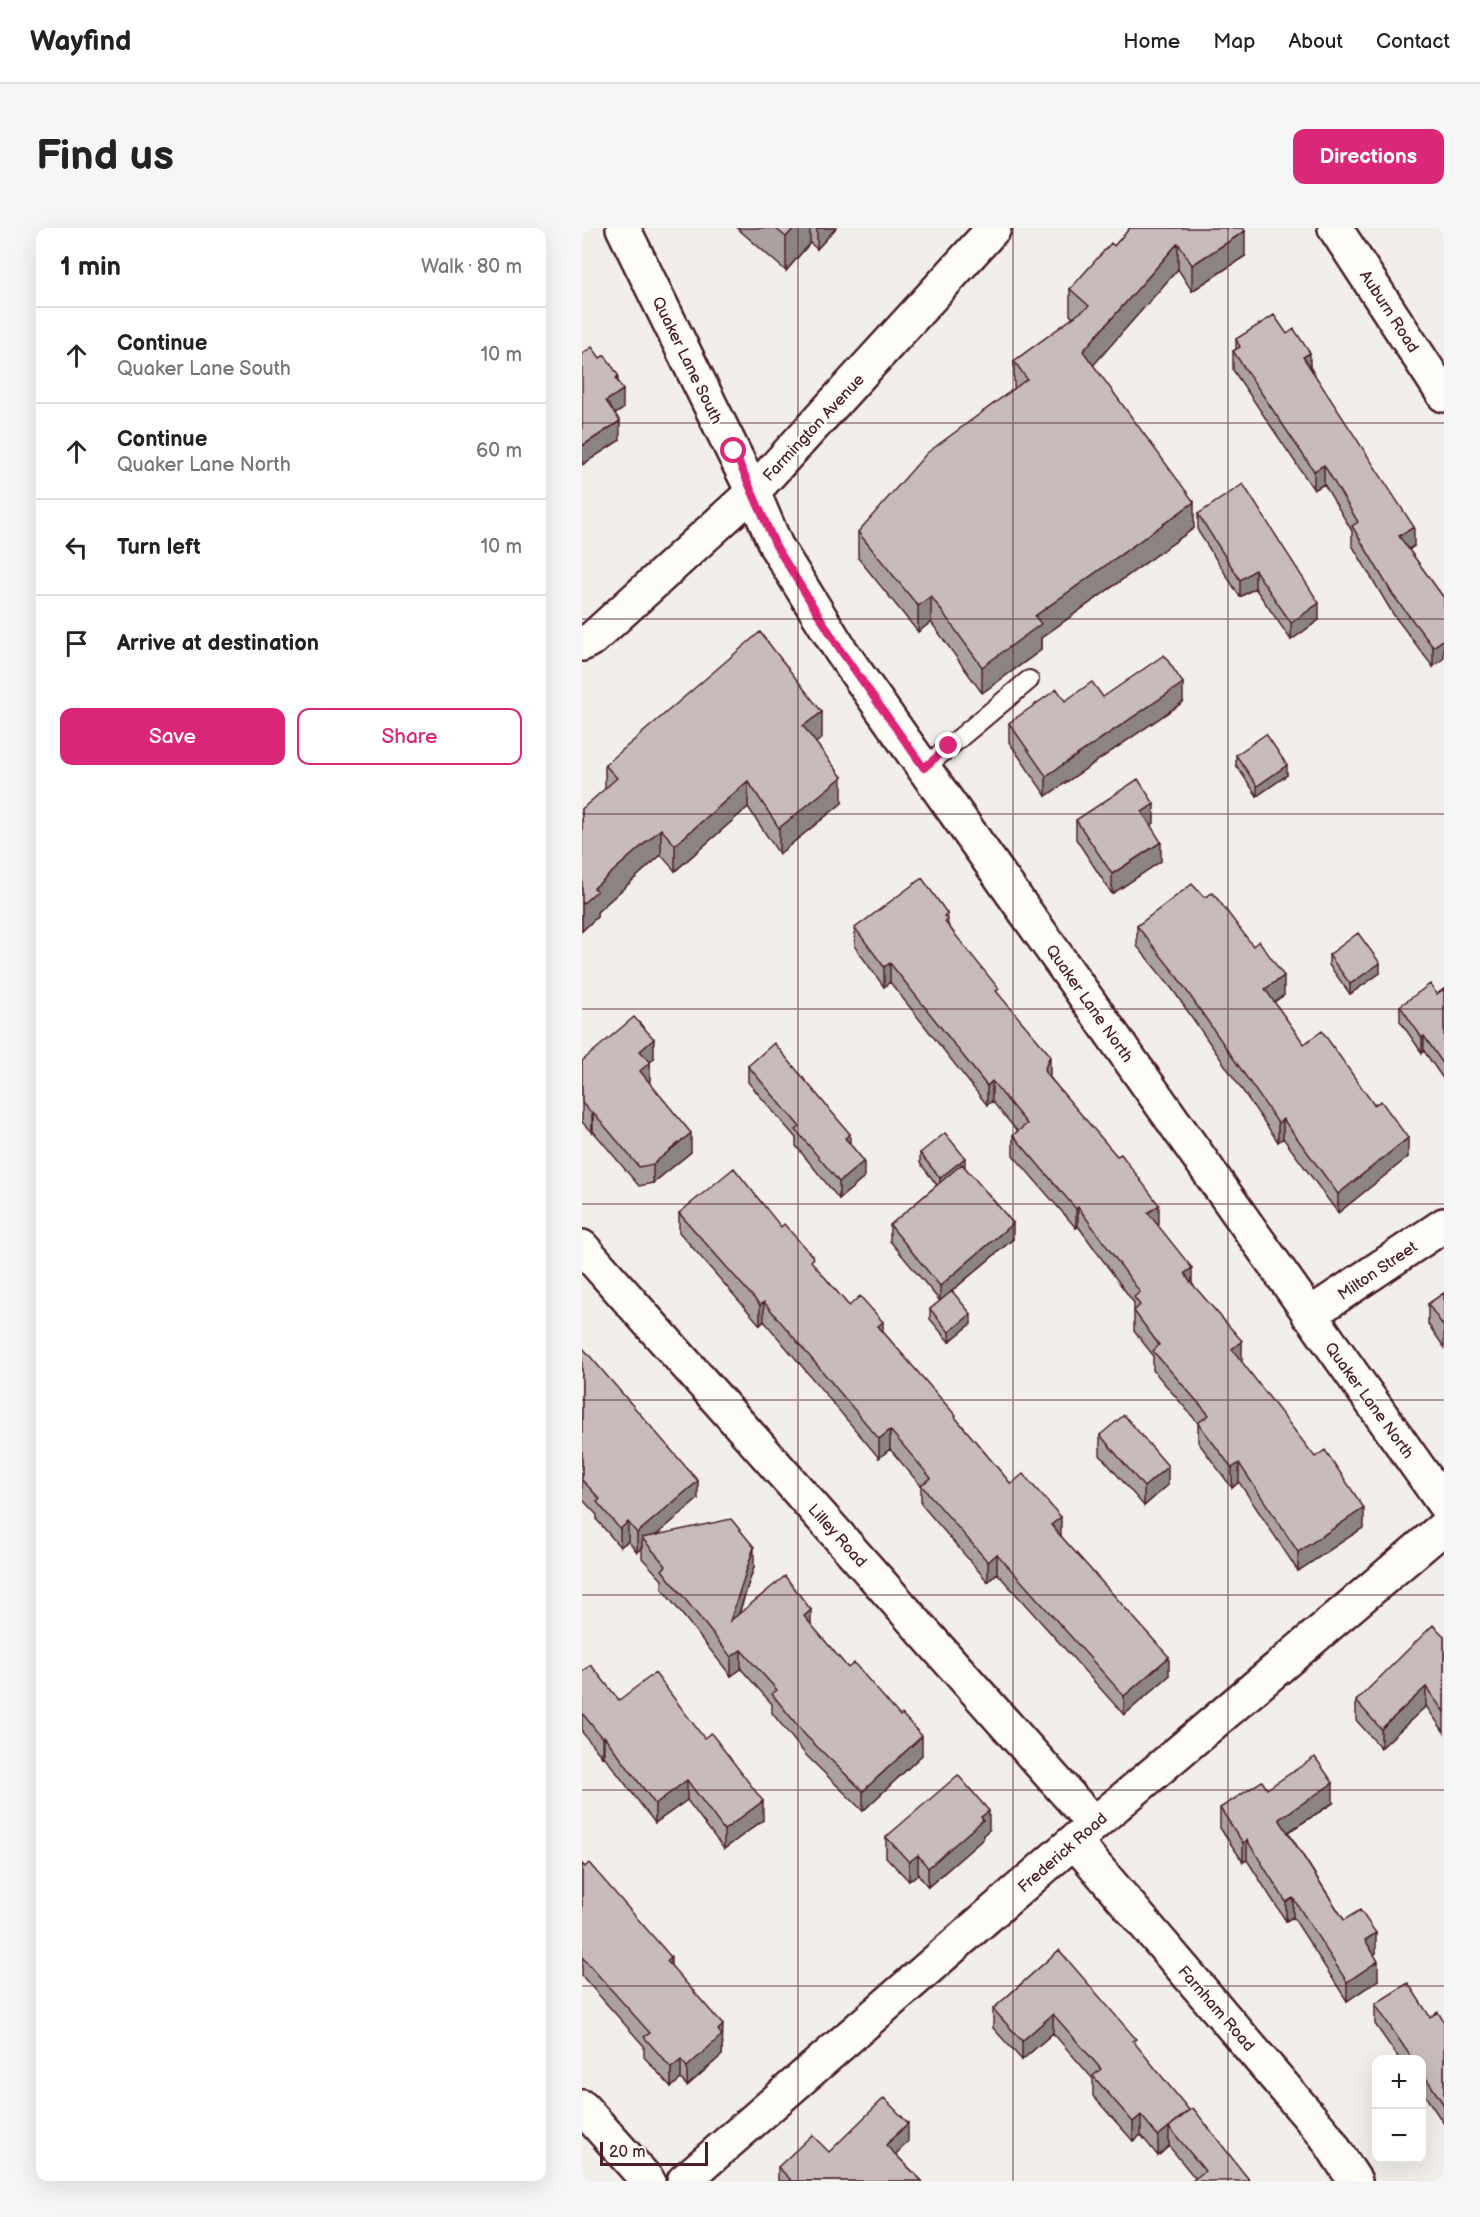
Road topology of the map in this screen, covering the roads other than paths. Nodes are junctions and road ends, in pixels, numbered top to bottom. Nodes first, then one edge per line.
1 (623, 228) edge
2 (994, 228) edge
3 (1335, 228) edge
4 (1444, 395) edge
5 (753, 492) junction
6 (586, 647) edge
7 (1029, 680) dead end
8 (924, 768) junction
9 (1444, 1225) edge
10 (582, 1247) edge
11 (1309, 1315) junction
12 (1444, 1503) edge
13 (1444, 1527) edge
14 (1084, 1832) junction
15 (582, 2107) edge
16 (648, 2181) edge
17 (684, 2181) edge
18 (1355, 2181) edge

1 - 5 street, Quaker Lane South
2 - 5 street, Farmington Avenue
3 - 4 street, Auburn Road
5 - 6 street, Farmington Avenue
5 - 8 street, Quaker Lane North
7 - 8 lane
8 - 11 street, Quaker Lane North
9 - 11 street, Milton Street
10 - 14 street, Lilley Road
11 - 12 street, Quaker Lane North
13 - 14 street, Frederick Road
14 - 17 street, Frederick Road
14 - 18 street, Farnham Road
15 - 16 street

